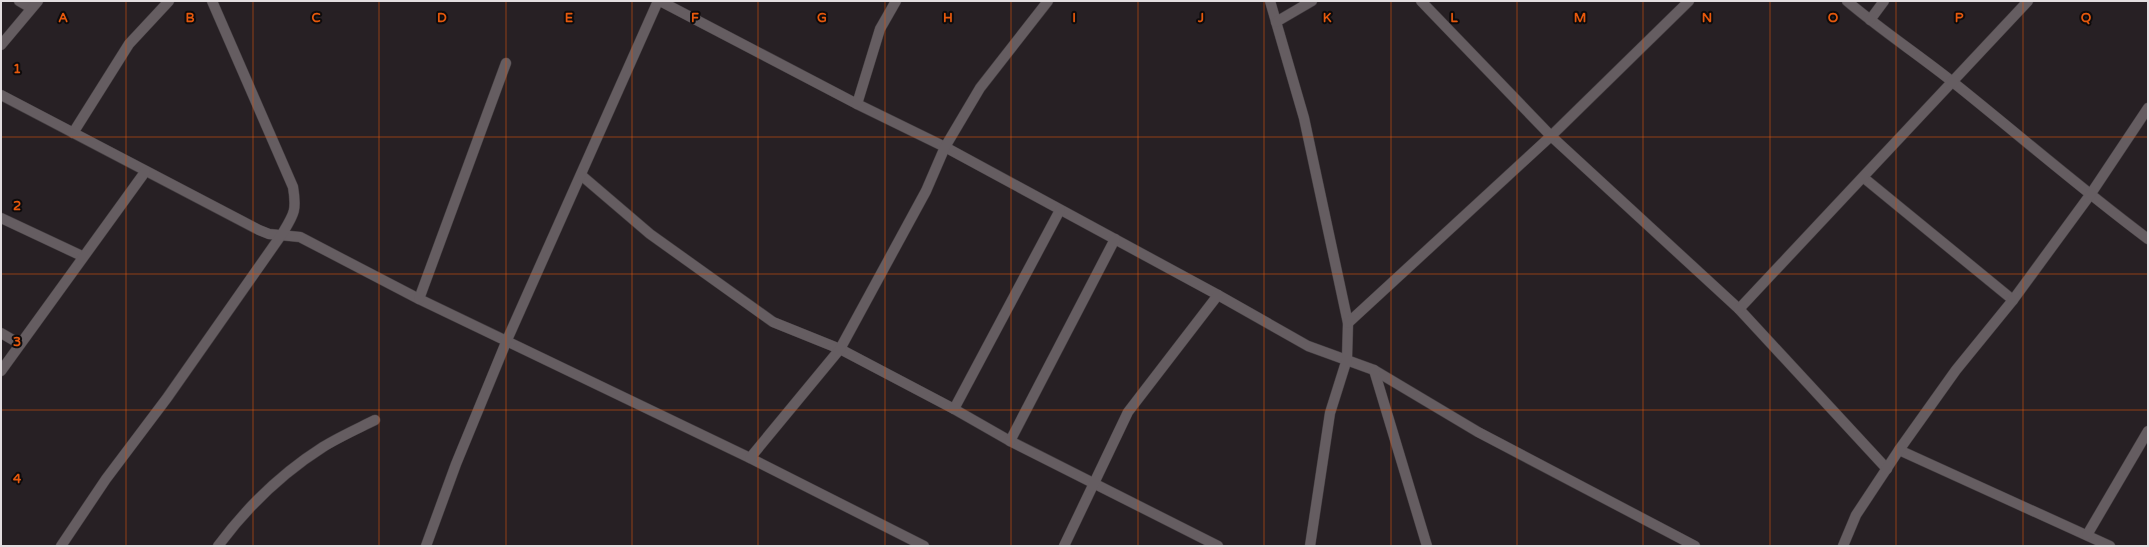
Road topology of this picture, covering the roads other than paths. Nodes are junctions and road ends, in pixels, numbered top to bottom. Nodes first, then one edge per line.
1 (19, 1) edge
2 (169, 1) edge
3 (212, 1) edge
4 (659, 1) edge
5 (896, 1) edge
6 (1048, 1) edge
7 (1270, 1) edge
8 (1312, 1) edge
9 (1421, 1) edge
10 (1689, 1) edge
11 (1847, 1) edge
12 (1884, 1) edge
13 (2028, 1) edge
14 (34, 4) edge
15 (1870, 20) junction
16 (1276, 22) junction
17 (1, 45) edge
18 (506, 63) dead end
19 (1953, 82) junction
20 (1, 95) edge
21 (857, 104) junction
22 (2148, 108) edge
23 (73, 133) junction
24 (1551, 136) junction
25 (945, 147) junction
26 (145, 172) junction
27 (581, 175) junction
28 (1864, 178) junction
29 (2090, 195) junction
30 (1060, 210) junction
31 (1, 218) edge
32 (282, 234) junction
33 (1115, 239) junction
34 (2148, 239) edge
35 (82, 256) junction
36 (1218, 295) junction
37 (419, 299) junction
38 (2013, 300) junction
39 (1739, 309) junction
40 (1348, 323) junction
41 (1, 333) edge
42 (507, 340) junction
43 (20, 344) junction
44 (840, 348) junction
45 (1347, 359) junction
46 (1374, 370) junction
47 (1, 371) edge
48 (954, 409) junction
49 (374, 420) dead end
50 (2148, 431) edge
51 (1010, 441) junction
52 (1899, 450) junction
53 (750, 458) junction
54 (1887, 469) junction
55 (1093, 484) junction
56 (2086, 535) junction
57 (61, 546) edge
58 (218, 546) edge
59 (426, 546) edge
60 (924, 546) edge
61 (1064, 546) edge
62 (1218, 546) edge
63 (1310, 546) edge
64 (1427, 546) edge
65 (1695, 546) edge
66 (1843, 546) edge
67 (2110, 546) edge

1 - 14 street
2 - 23 street
3 - 32 street
4 - 21 street
4 - 27 street
5 - 21 street
6 - 25 street
7 - 16 street
8 - 16 street
9 - 24 street
10 - 24 street
11 - 15 street
12 - 15 street
13 - 19 street
14 - 17 street
15 - 19 street
16 - 40 street
18 - 37 street
19 - 28 street
19 - 29 street
20 - 23 street
21 - 25 street
22 - 29 street
23 - 26 street
24 - 39 street
24 - 40 street
25 - 30 street
25 - 44 street
26 - 32 street
26 - 35 street
27 - 42 street
27 - 44 street
28 - 38 street
28 - 39 street
29 - 34 street
29 - 38 street
30 - 33 street
30 - 48 street
31 - 35 street
32 - 37 street
32 - 57 street
33 - 36 street
33 - 51 street
35 - 43 street
36 - 45 street
36 - 55 street
37 - 42 street
38 - 52 street
39 - 54 street
40 - 45 street
41 - 43 street
42 - 53 street
42 - 59 street
43 - 47 street
44 - 48 street
44 - 53 street
45 - 46 street
45 - 63 street
46 - 64 street
46 - 65 street
48 - 51 street
49 - 58 street
50 - 56 street
51 - 55 street
52 - 54 street
52 - 56 street
53 - 60 street
54 - 66 street
55 - 61 street
55 - 62 street
56 - 67 street

